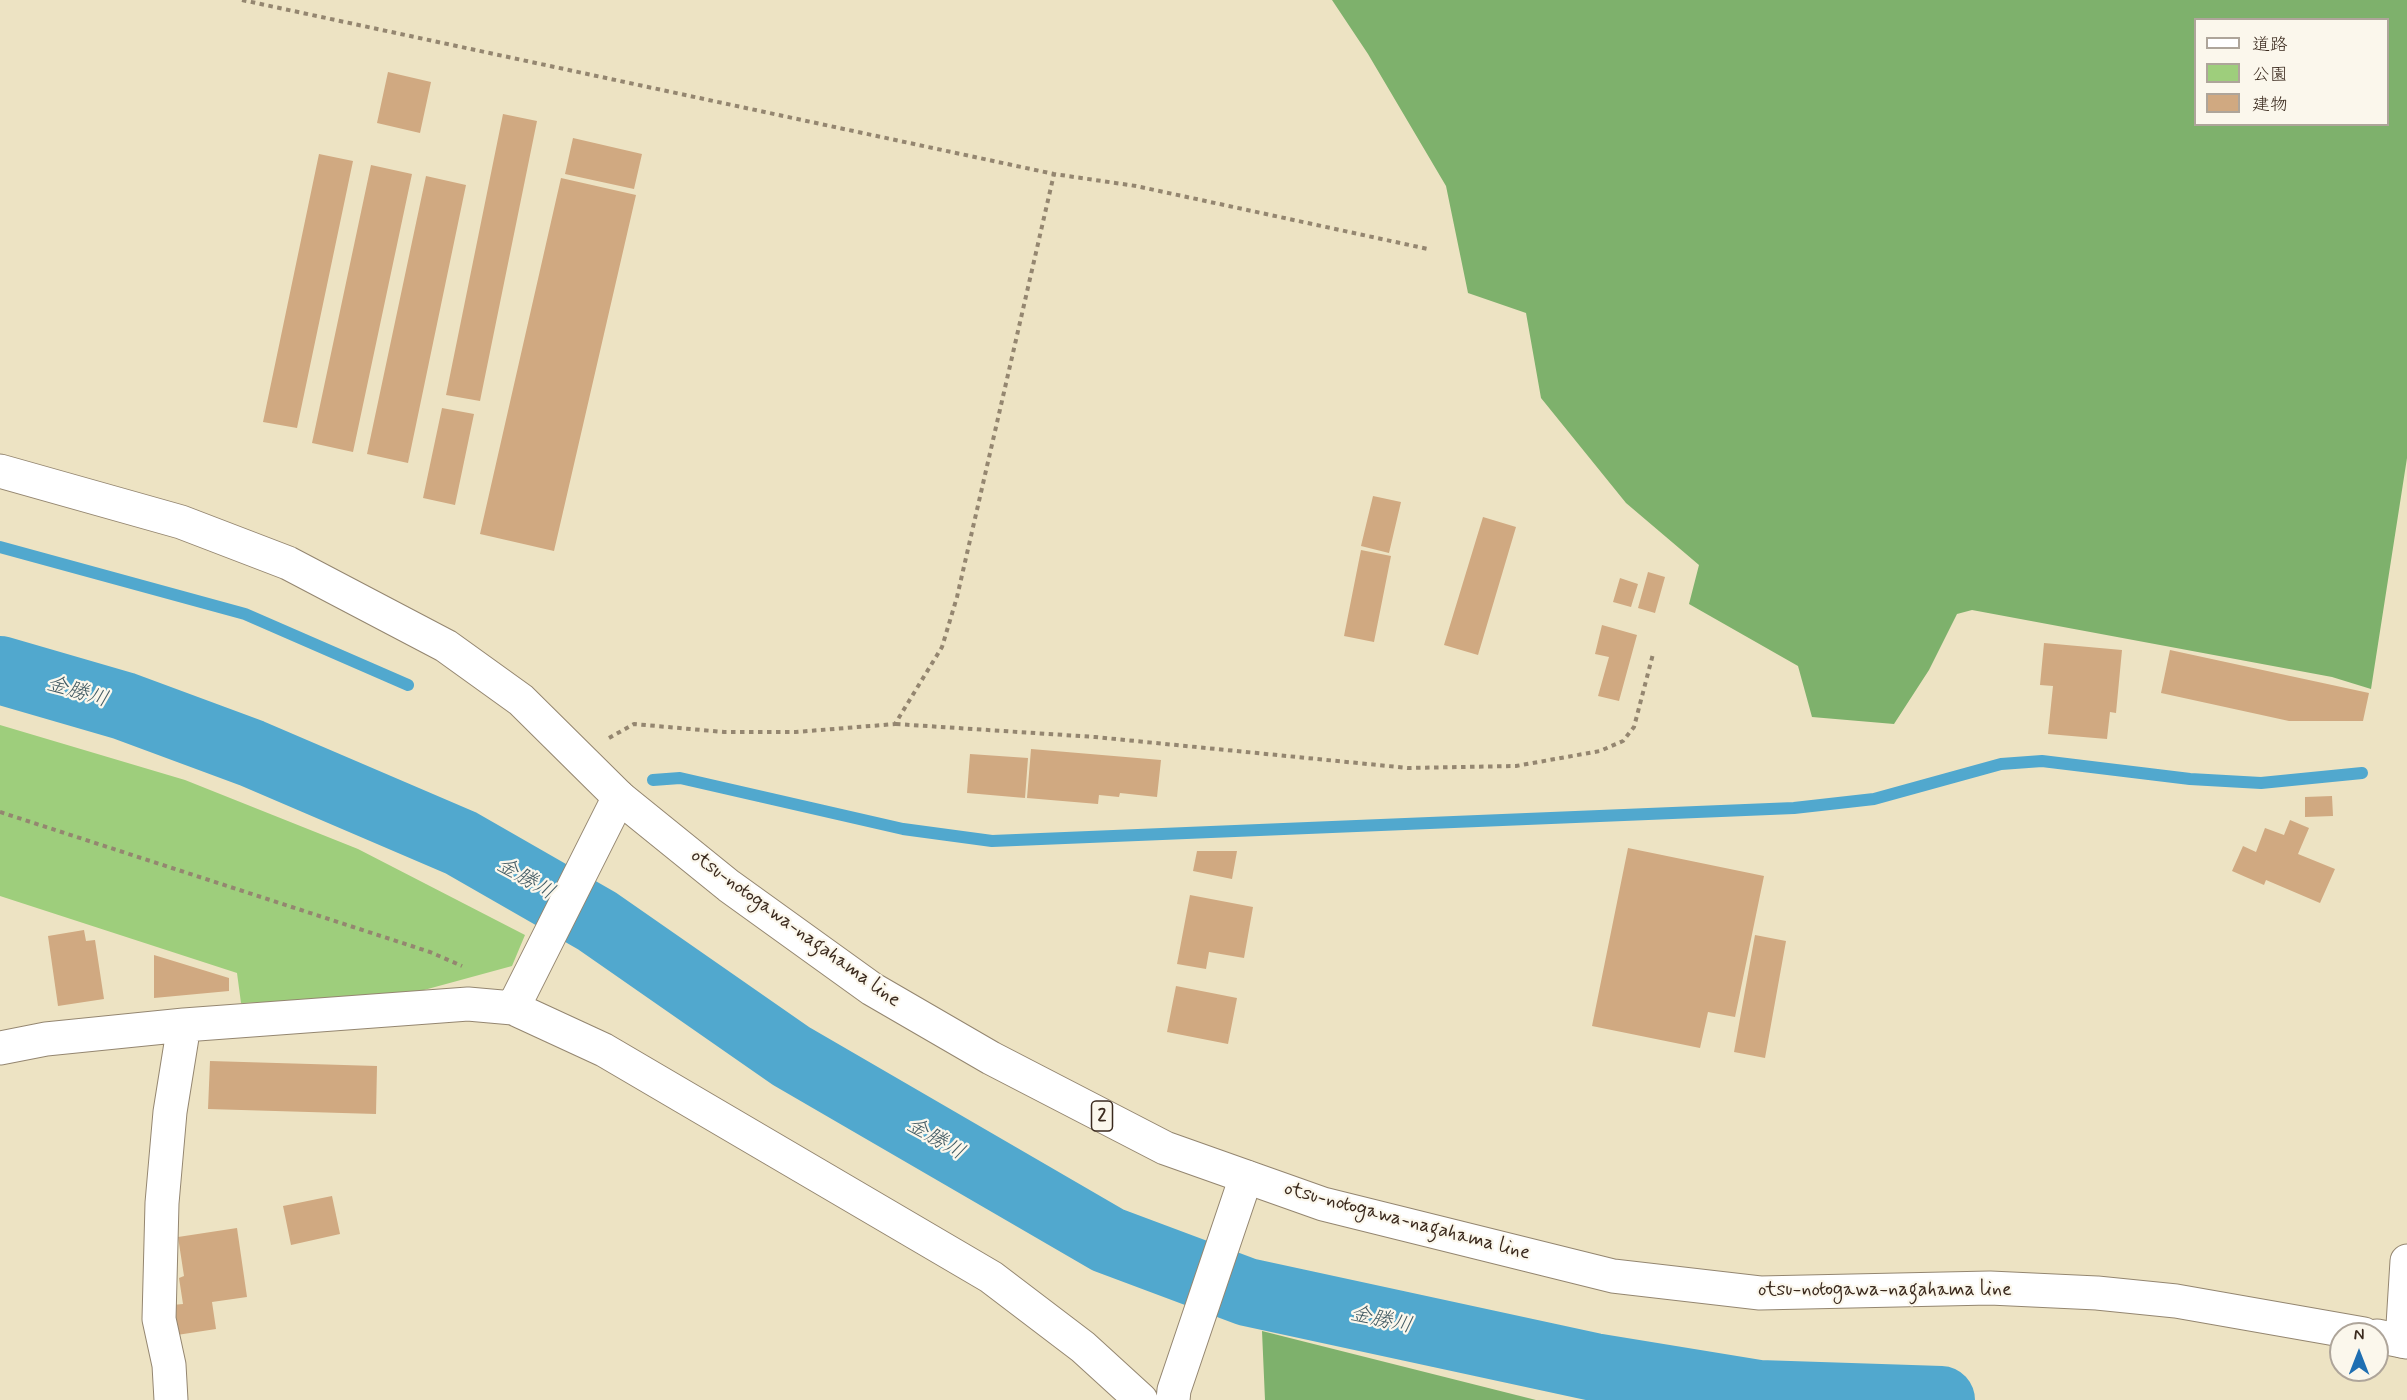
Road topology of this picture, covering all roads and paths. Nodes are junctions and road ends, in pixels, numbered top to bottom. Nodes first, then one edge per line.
1 (242, 0) edge
2 (1054, 174) junction
3 (1428, 249) dead end
4 (0, 471) edge
5 (1653, 654) dead end
6 (895, 724) junction
7 (579, 756) junction
8 (613, 808) junction
9 (0, 813) edge
10 (468, 969) dead end
11 (513, 1008) junction
12 (184, 1026) junction
13 (0, 1048) edge
14 (1241, 1190) junction
15 (2407, 1261) edge
16 (2329, 1328) edge
17 (2395, 1340) edge
18 (171, 1400) edge
19 (1141, 1400) edge
20 (1173, 1400) edge

1 - 2 path
2 - 3 path
2 - 6 path
4 - 7 main road, otsu-notogawa-nagahama line / 2
5 - 6 path
6 - 7 path
7 - 8 main road, otsu-notogawa-nagahama line / 2
8 - 11 main road
8 - 14 main road, otsu-notogawa-nagahama line / 2
9 - 10 path
11 - 12 main road
11 - 19 main road
12 - 13 main road
12 - 18 main road
14 - 16 main road, otsu-notogawa-nagahama line / 2
14 - 20 main road
15 - 17 main road

